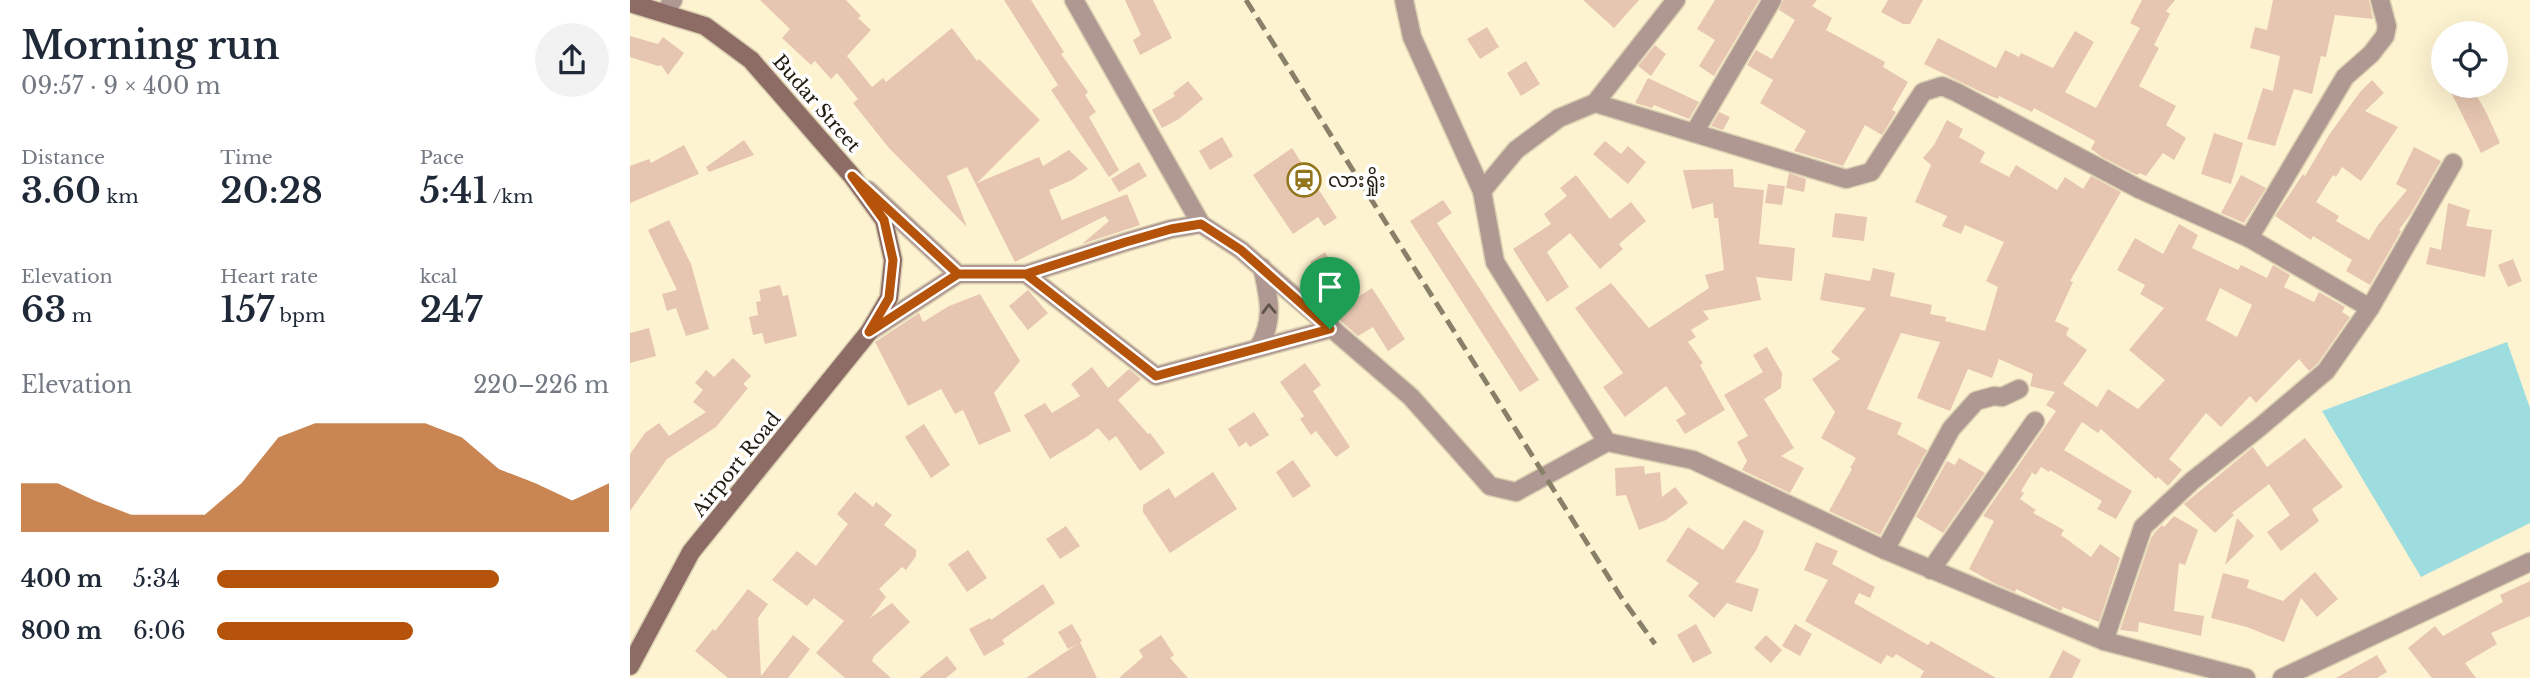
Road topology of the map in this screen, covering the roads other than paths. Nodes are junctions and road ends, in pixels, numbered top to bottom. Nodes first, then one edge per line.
1 (1074, 0) edge
2 (1404, 0) edge
3 (1676, 0) edge
4 (1772, 0) edge
5 (2380, 0) edge
6 (630, 3) edge
7 (669, 6) edge
8 (1595, 103) junction
9 (1694, 133) junction
10 (2454, 163) dead end
11 (852, 176) junction
12 (1482, 191) junction
13 (1201, 224) junction
14 (2249, 238) junction
15 (1262, 267) junction
16 (958, 274) junction
17 (1026, 274) junction
18 (889, 298) joint
19 (2370, 308) junction
20 (1330, 329) junction
21 (869, 332) junction
22 (1258, 348) junction
23 (2019, 389) dead end
24 (2035, 421) dead end
25 (1606, 442) junction
26 (1885, 550) junction
27 (2530, 562) edge
28 (1931, 570) junction
29 (2105, 641) junction
30 (630, 666) edge
31 (2246, 678) edge
32 (2282, 678) edge

1 - 13 street
2 - 12 street
3 - 8 street
4 - 9 street
5 - 14 street
6 - 7 main road, Budar Street
7 - 11 main road, Budar Street
8 - 9 street
8 - 12 street
9 - 14 street
10 - 19 street
11 - 16 street
11 - 18 main road, Budar Street
12 - 25 street
13 - 15 street
13 - 17 street
14 - 19 street
15 - 20 street
22 -> 15 street
16 - 17 street
16 - 21 street
17 - 22 street
18 - 21 main road, Airport Road
19 - 29 street
20 - 22 street
20 - 25 street
21 - 30 main road, Airport Road
23 - 26 street
24 - 28 street
25 - 26 street
26 - 28 street
27 - 32 street
28 - 29 street
29 - 31 street

